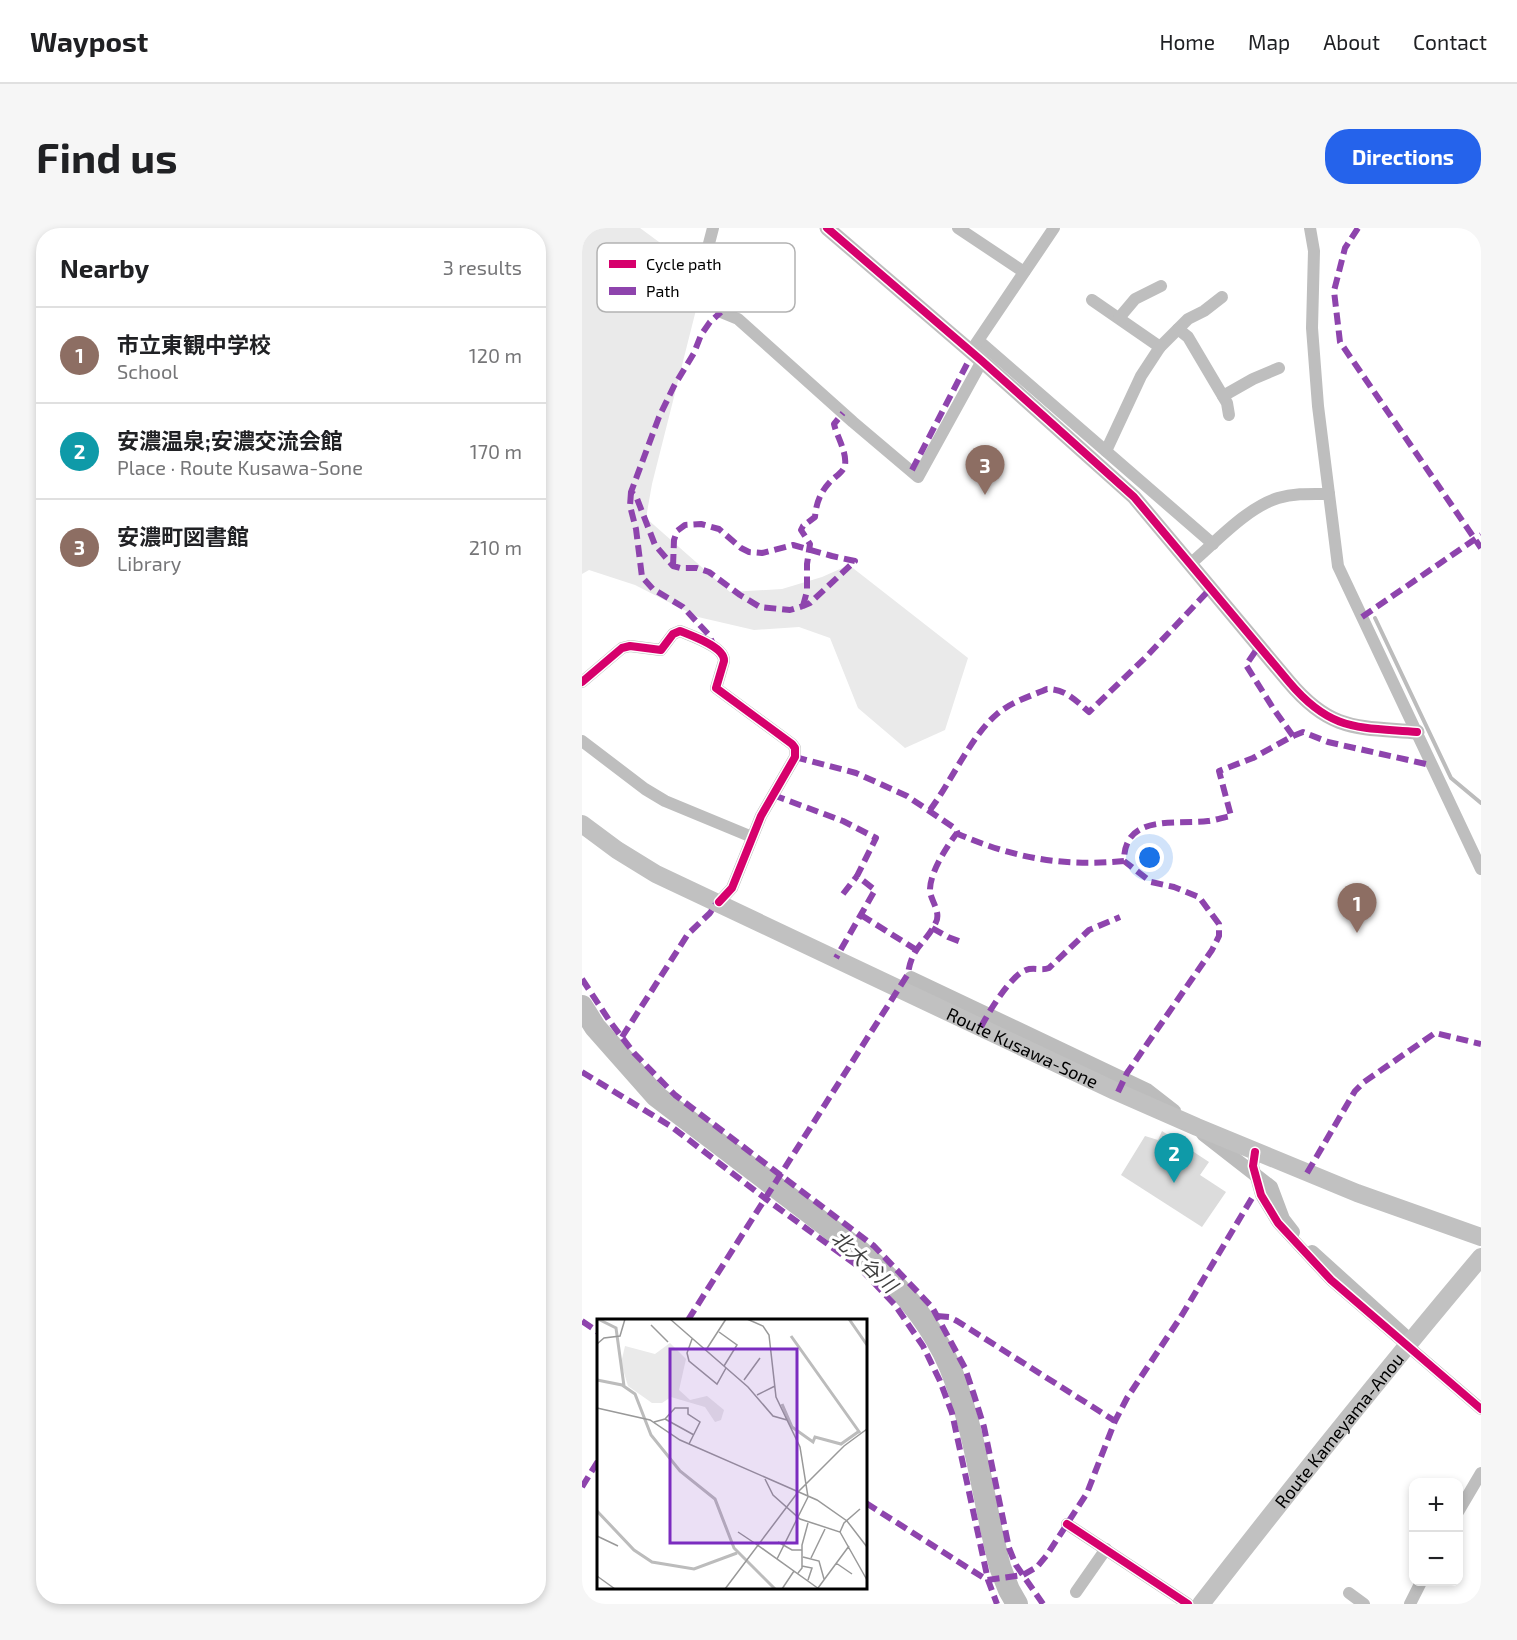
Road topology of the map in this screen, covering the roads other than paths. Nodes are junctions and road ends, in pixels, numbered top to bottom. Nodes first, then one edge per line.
1 (713, 228) edge
2 (827, 228) edge
3 (958, 228) edge
4 (1054, 228) edge
5 (1310, 228) edge
6 (843, 233) edge
7 (709, 243) edge
8 (1024, 272) junction
9 (1161, 286) dead end
10 (1222, 297) dead end
11 (1092, 300) dead end
12 (721, 312) edge
13 (1119, 318) junction
14 (1178, 329) junction
15 (974, 346) junction
16 (1160, 347) junction
17 (982, 362) junction
18 (1279, 368) dead end
19 (1223, 396) junction
20 (1229, 415) dead end
21 (1106, 451) junction
22 (1329, 494) junction
23 (1213, 544) junction
24 (1190, 564) junction
25 (582, 682) edge
26 (1417, 732) junction
27 (582, 741) edge
28 (582, 824) edge
29 (752, 837) junction
30 (1481, 869) edge
31 (718, 902) junction
32 (1256, 1152) junction
33 (1481, 1237) edge
34 (1481, 1257) edge
35 (1407, 1345) junction
36 (1481, 1409) edge
37 (1481, 1473) edge
38 (1463, 1504) edge
39 (1067, 1524) dead end
40 (1106, 1549) junction
41 (1418, 1586) edge
42 (1076, 1592) dead end
43 (1349, 1593) dead end
44 (1188, 1604) edge
45 (1201, 1604) edge
46 (1364, 1604) edge
47 (1410, 1604) edge

1 - 7 street
2 - 6 street
3 - 8 street
4 - 8 street
5 - 22 street
6 - 15 street
8 - 15 street
9 - 13 street
10 - 14 street
11 - 13 street
12 - 17 street
13 - 16 street
14 - 16 street
14 - 19 street
15 - 17 street
15 - 21 street
16 - 21 street
17 - 24 street
18 - 19 street
19 - 20 street
21 - 23 street
22 - 23 street
22 - 26 street
23 - 24 street
24 - 26 street
25 - 29 street
26 - 30 street
27 - 29 street
28 - 31 main road, Route Kusawa-Sone
29 - 31 street
31 - 32 main road, Route Kusawa-Sone
32 - 33 main road, Route Kusawa-Sone
32 - 35 street
34 - 35 main road, Route Kameyama-Anou
35 - 36 street
35 - 45 main road, Route Kameyama-Anou
37 - 38 street
39 - 40 street
40 - 42 street
40 - 44 street
41 - 47 street
43 - 46 street

